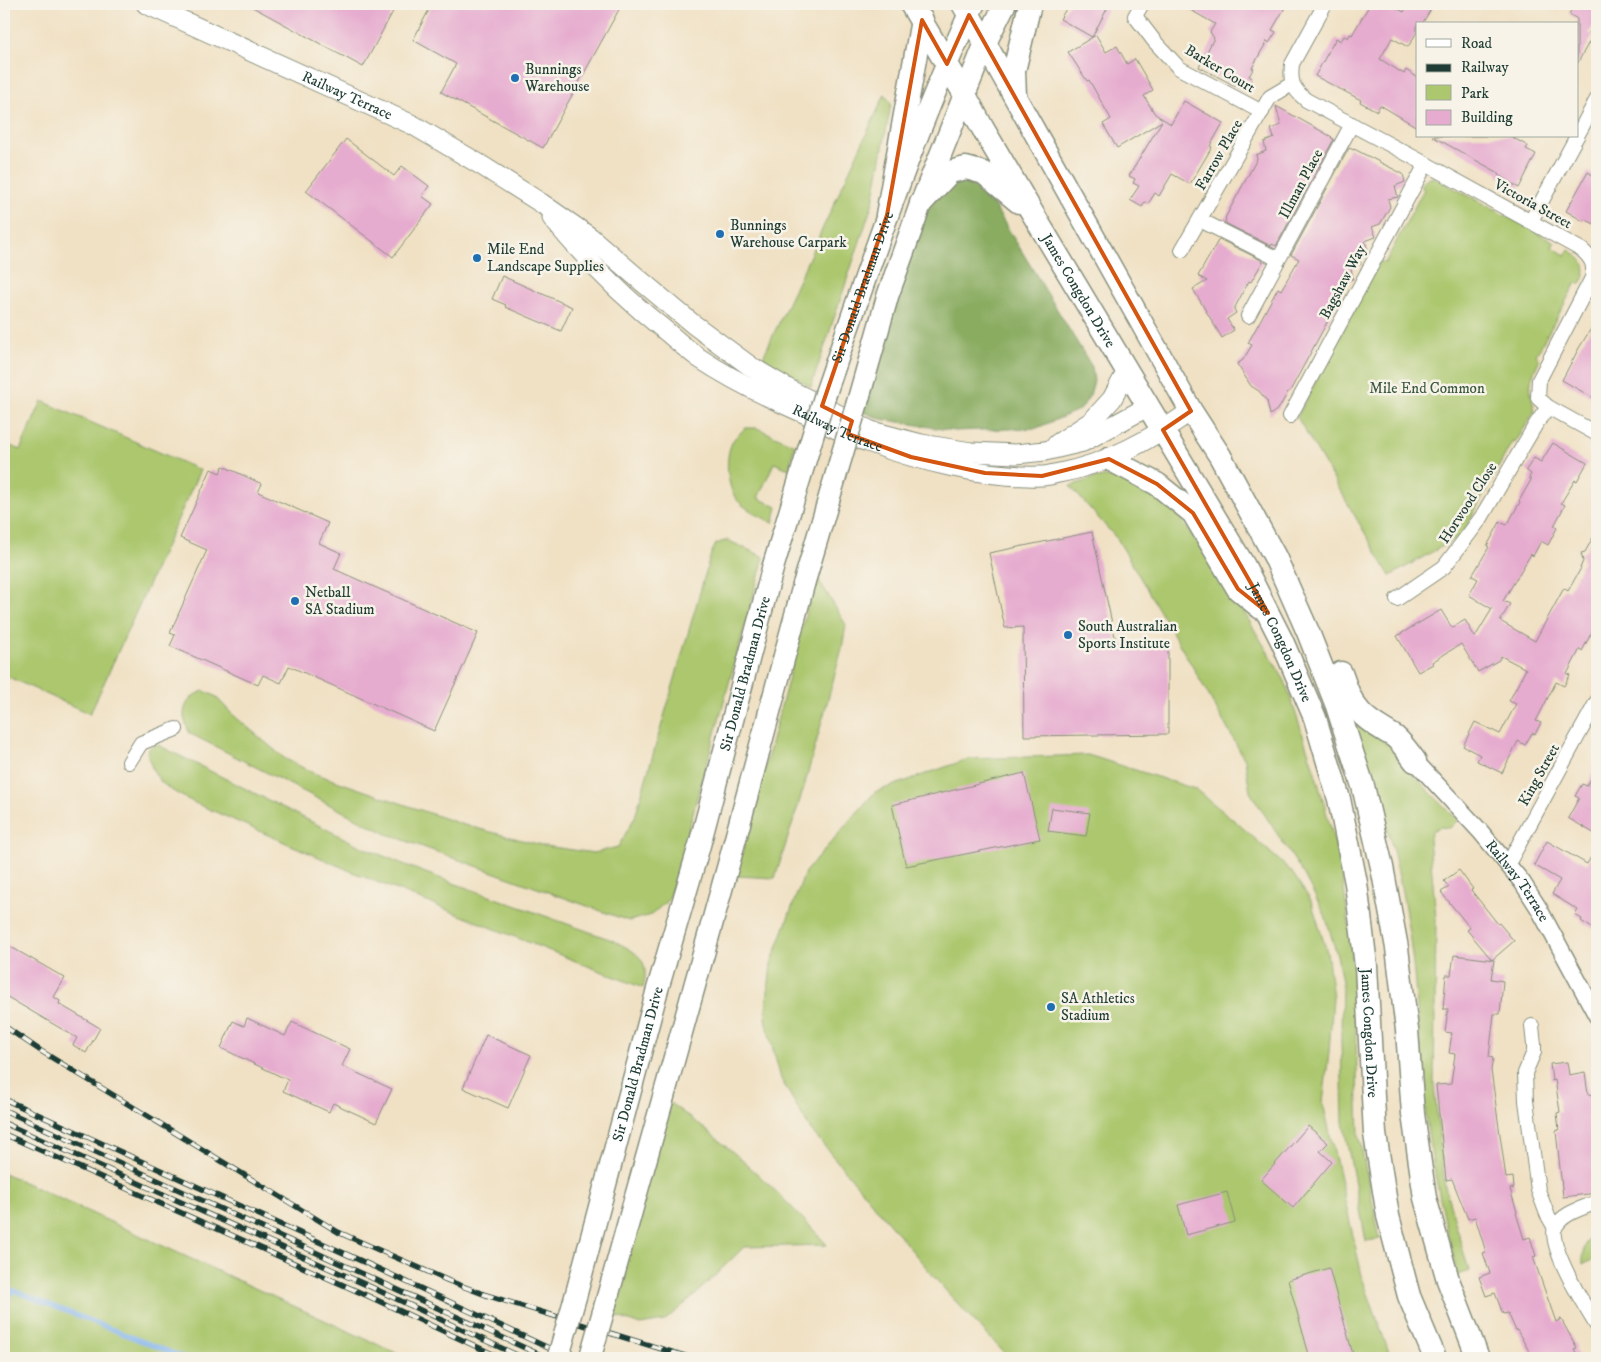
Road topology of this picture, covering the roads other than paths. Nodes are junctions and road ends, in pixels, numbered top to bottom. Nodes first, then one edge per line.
1 (146, 4) edge
2 (1005, 4) edge
3 (1030, 4) edge
4 (1142, 4) edge
5 (1325, 4) edge
6 (969, 8) edge
7 (916, 12) edge
8 (985, 44) junction
9 (947, 64) junction
10 (1292, 84) junction
11 (964, 93) junction
12 (1015, 98) junction
13 (1597, 99) edge
14 (1262, 112) junction
15 (1352, 124) junction
16 (1578, 134) edge
17 (1576, 138) edge
18 (1426, 164) junction
19 (540, 203) junction
20 (921, 203) junction
21 (1033, 214) junction
22 (887, 215) junction
23 (1200, 220) junction
24 (1531, 221) junction
25 (1182, 250) dead end
26 (1278, 259) junction
27 (1248, 316) dead end
28 (1127, 371) junction
29 (1186, 401) junction
30 (1149, 406) junction
31 (1548, 407) junction
32 (1290, 416) dead end
33 (1163, 430) junction
34 (1597, 434) edge
35 (1045, 451) junction
36 (1109, 459) junction
37 (1288, 585) junction
38 (1397, 599) dead end
39 (1268, 613) junction
40 (1597, 701) edge
41 (176, 729) dead end
42 (1415, 761) joint
43 (128, 762) dead end
44 (1508, 864) junction
45 (1597, 1016) edge
46 (1532, 1026) dead end
47 (1597, 1202) edge
48 (1555, 1228) junction
49 (1597, 1326) edge
50 (558, 1358) edge
51 (590, 1358) edge
52 (1435, 1358) edge
53 (1478, 1358) edge

1 - 19 main road, Railway Terrace
2 - 8 main road, Sir Donald Bradman Drive
3 - 12 highway
4 - 14 street, Barker Court
5 - 10 street
6 - 8 highway, James Congdon Drive
6 - 9 main road, Sir Donald Bradman Drive
7 - 9 highway, James Congdon Drive
7 - 22 highway
8 - 11 main road, Sir Donald Bradman Drive
8 - 12 highway, James Congdon Drive
9 - 11 highway, James Congdon Drive
9 - 22 main road, Sir Donald Bradman Drive
10 - 14 street, Farrow Place
10 - 15 street, Victoria Street
11 - 20 main road, Sir Donald Bradman Drive
11 - 21 highway, James Congdon Drive
12 - 29 highway, James Congdon Drive
13 - 16 street
14 - 23 street, Farrow Place
15 - 18 street, Victoria Street
15 - 26 street, Illman Place
17 - 24 street
18 - 24 street, Victoria Street
18 - 32 street, Bagshaw Way
19 - 35 main road, Railway Terrace
19 - 36 main road, Railway Terrace
20 - 21 highway
20 - 51 main road, Sir Donald Bradman Drive, bridge
21 - 28 highway, James Congdon Drive
22 - 50 main road, Sir Donald Bradman Drive, bridge
23 - 25 street, Farrow Place
23 - 26 street
24 - 31 street, Victoria Street
26 - 27 street, Illman Place
28 - 30 highway, James Congdon Drive
28 - 35 main road
29 - 30 highway
29 - 33 main road, Railway Terrace
29 - 37 highway, James Congdon Drive
30 - 33 highway, James Congdon Drive
30 - 35 main road, Railway Terrace
31 - 34 street
31 - 38 street, Horwood Close
33 - 36 main road, Railway Terrace
33 - 39 highway, James Congdon Drive
36 - 39 highway
37 - 42 highway
37 - 53 highway, James Congdon Drive
39 - 52 highway, James Congdon Drive
40 - 44 street, King Street
41 - 43 street
42 - 44 street, Railway Terrace
44 - 45 street, Railway Terrace
46 - 48 street
47 - 48 street
48 - 49 street

